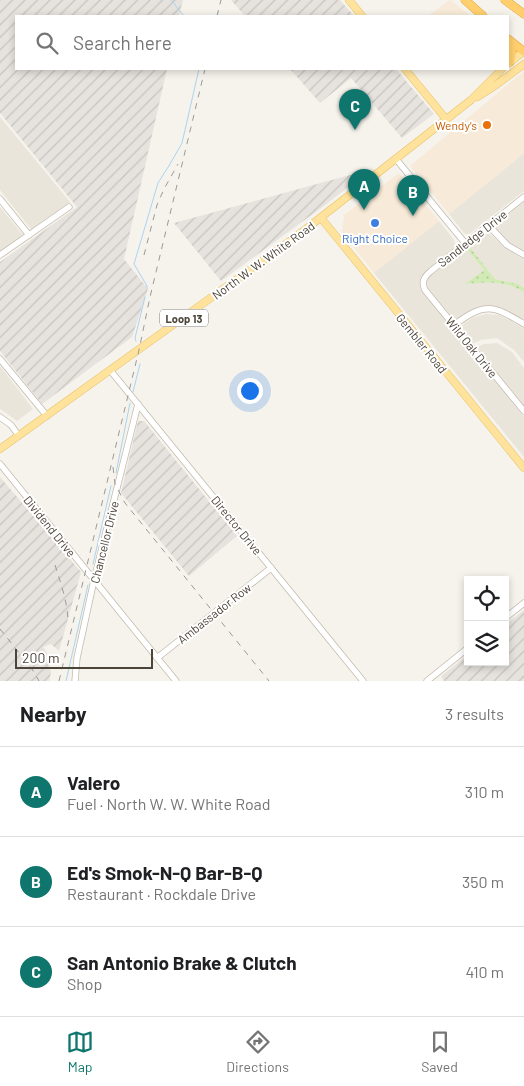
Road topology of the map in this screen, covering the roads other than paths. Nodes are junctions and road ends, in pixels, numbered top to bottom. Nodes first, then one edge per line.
1 (348, 0) edge
2 (465, 0) edge
3 (505, 0) edge
4 (524, 14) edge
5 (361, 15) edge
6 (482, 15) edge
7 (509, 41) edge
8 (509, 43) edge
9 (524, 51) edge
10 (509, 63) edge
11 (524, 64) edge
12 (406, 70) edge
13 (501, 70) edge
14 (471, 100) junction
15 (446, 120) junction
16 (396, 159) junction
17 (524, 197) edge
18 (0, 199) edge
19 (70, 207) dead end
20 (321, 218) junction
21 (488, 225) junction
22 (29, 235) junction
23 (465, 243) junction
24 (0, 255) edge
25 (524, 255) edge
26 (423, 282) joint
27 (524, 324) edge
28 (454, 325) junction
29 (0, 359) edge
30 (110, 370) junction
31 (138, 404) junction
32 (524, 411) edge
33 (47, 416) junction
34 (0, 417) edge
35 (18, 436) junction
36 (0, 449) edge
37 (0, 464) edge
38 (524, 468) edge
39 (271, 568) junction
40 (94, 580) junction
41 (524, 603) edge
42 (509, 615) edge
43 (464, 651) edge
44 (157, 658) junction
45 (75, 681) edge
46 (176, 681) edge
47 (363, 681) edge
48 (427, 681) edge

1 - 5 main road
2 - 6 highway
3 - 4 highway
7 - 9 highway
8 - 10 highway
9 - 10 main road
11 - 14 main road, North W. W. White Road / Loop 13
12 - 15 main road
13 - 14 main road, North W. W. White Road / Loop 13
14 - 15 main road, North W. W. White Road / Loop 13
15 - 16 main road, North W. W. White Road / Loop 13
16 - 20 main road, North W. W. White Road / Loop 13
16 - 23 street
17 - 21 street, Sandledge Drive
18 - 22 street
19 - 22 street
20 - 30 main road, North W. W. White Road / Loop 13
20 - 38 main road, Gembler Road
21 - 23 street, Sandledge Drive
21 - 25 street
22 - 24 street
23 - 26 street, Sandledge Drive
26 - 28 street, Wild Oak Drive
27 - 28 street
28 - 32 street, Wild Oak Drive
29 - 33 street
30 - 31 street, Director Drive
30 - 33 main road, North W. W. White Road / Loop 13
31 - 39 street, Director Drive
31 - 40 street, Chancellor Drive
33 - 35 main road, North W. W. White Road / Loop 13
34 - 35 street
35 - 36 main road, North W. W. White Road / Loop 13
37 - 40 street, Dividend Drive
39 - 44 street, Ambassador Row
39 - 47 street, Director Drive
40 - 44 street, Dividend Drive
40 - 45 street, Chancellor Drive
41 - 42 street
43 - 48 street
44 - 46 street, Dividend Drive

